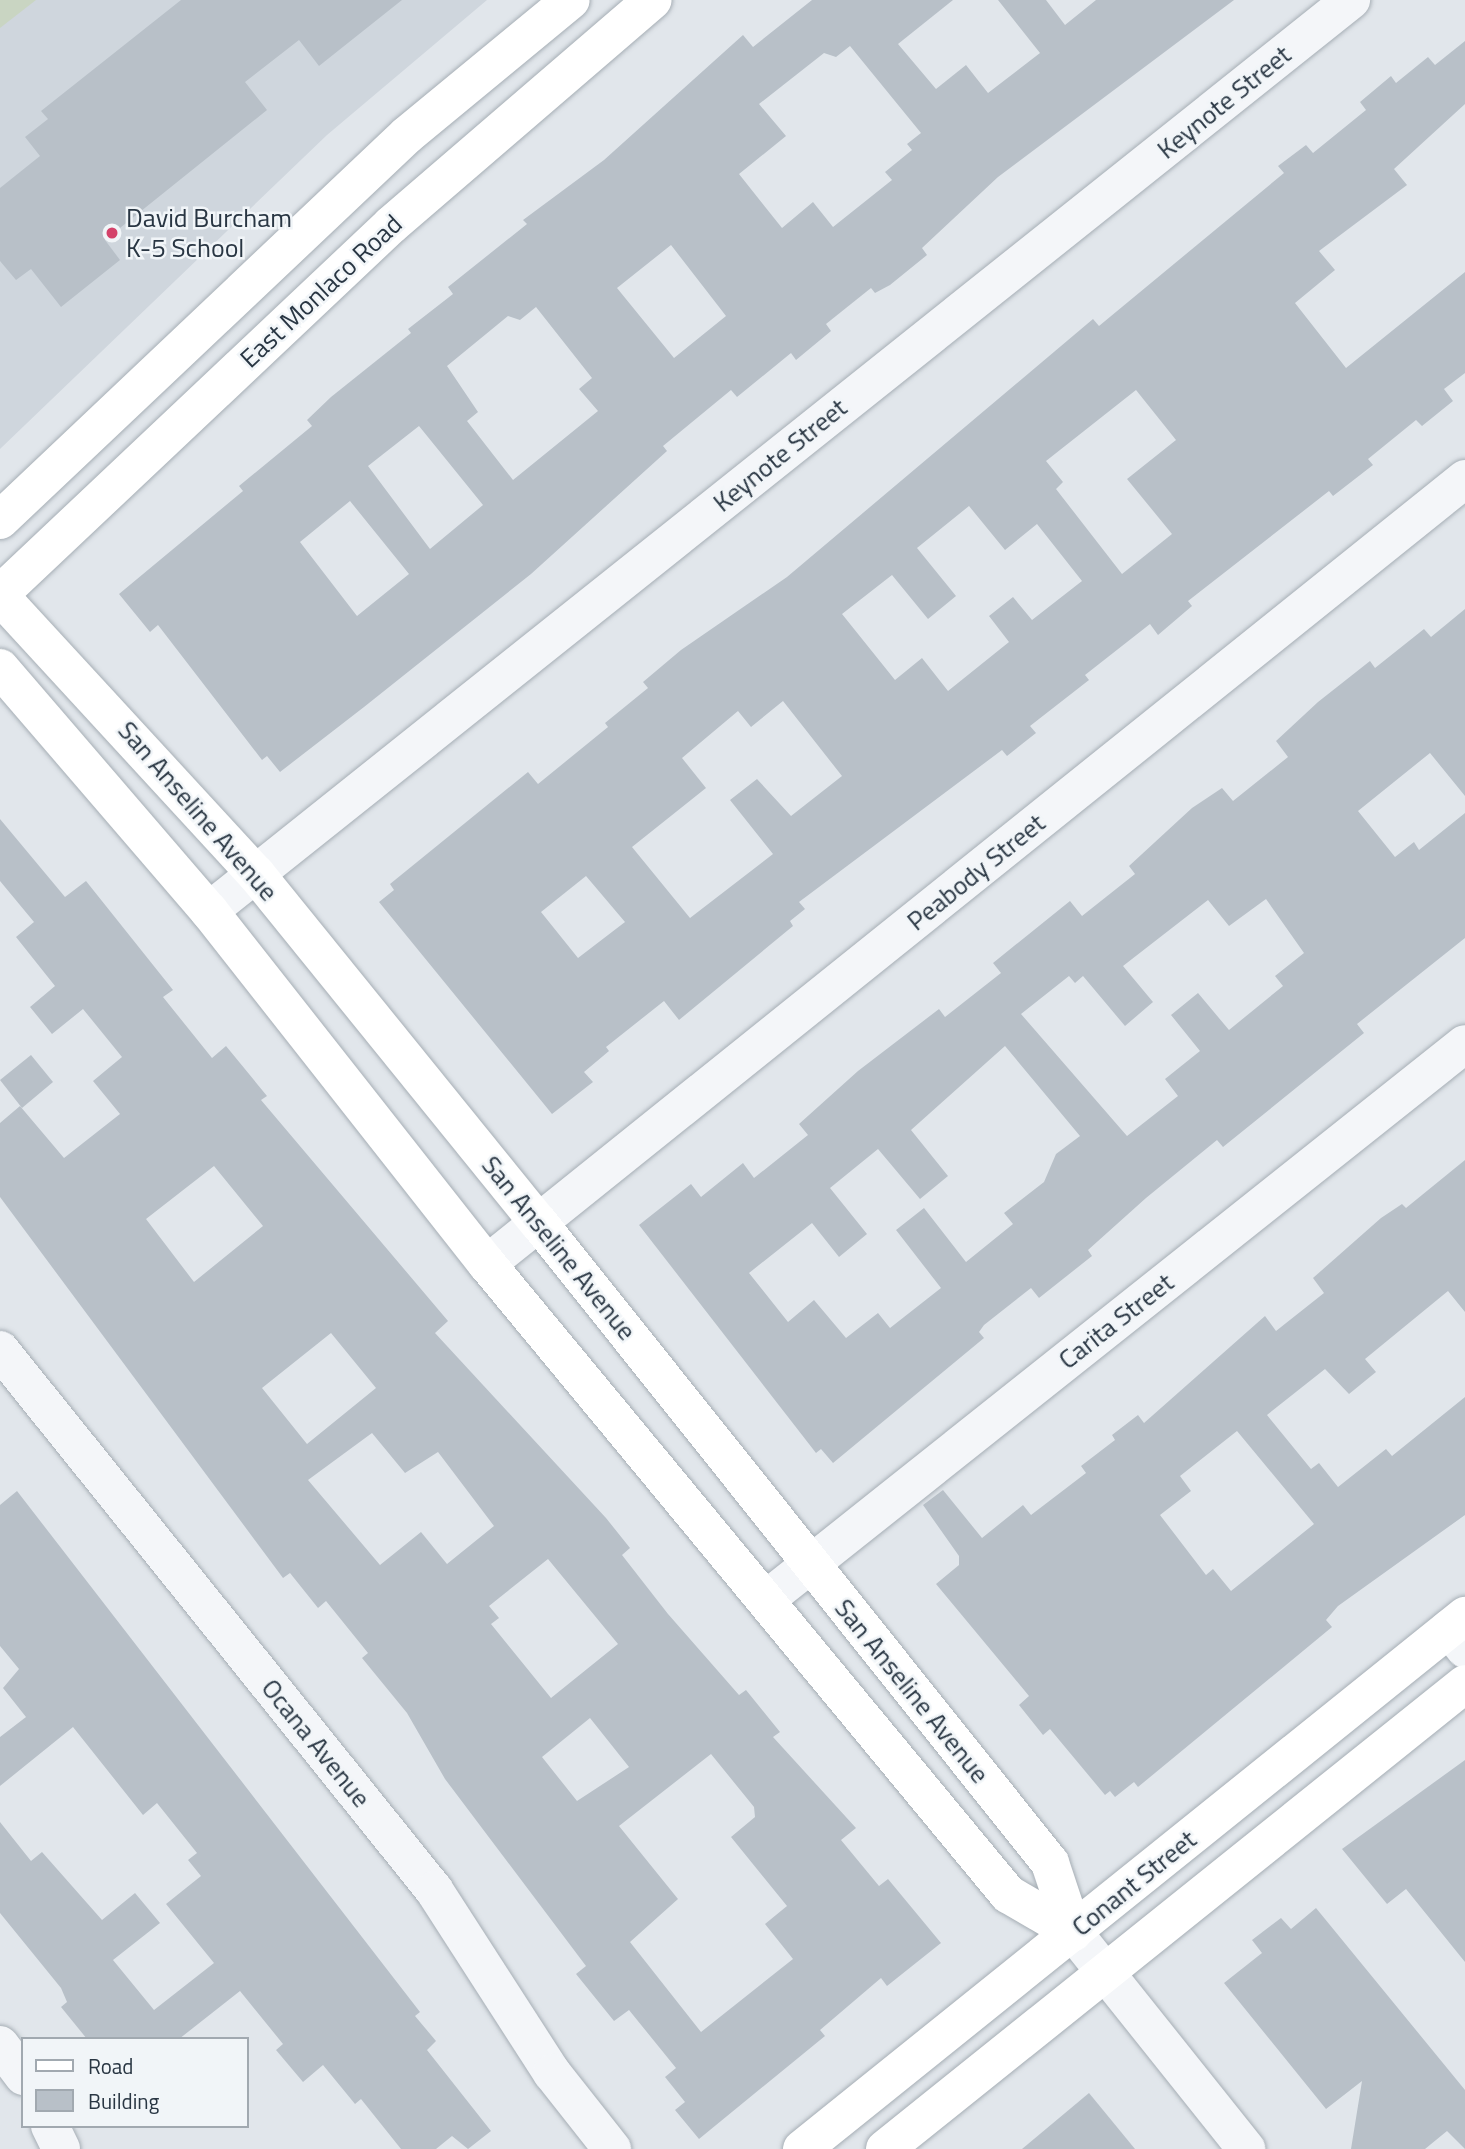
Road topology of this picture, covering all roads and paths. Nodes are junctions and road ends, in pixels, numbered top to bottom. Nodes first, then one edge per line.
1 (571, 0) edge
2 (653, 0) edge
3 (1352, 0) edge
4 (1465, 479) edge
5 (0, 520) edge
6 (0, 595) edge
7 (0, 668) edge
8 (256, 873) junction
9 (209, 911) junction
10 (1465, 1044) edge
11 (539, 1223) junction
12 (487, 1264) junction
13 (0, 1350) edge
14 (811, 1564) junction
15 (768, 1598) junction
16 (1460, 1631) edge
17 (1465, 1684) edge
18 (1073, 1932) junction
19 (1106, 1973) junction
20 (0, 2045) edge
21 (21, 2073) edge
22 (51, 2128) edge
23 (61, 2149) edge
24 (612, 2149) edge
25 (802, 2149) edge
26 (886, 2149) edge
27 (1246, 2149) edge

1 - 5 street, East Monlaco Road
2 - 6 street, East Monlaco Road
3 - 8 street, Keynote Street
4 - 11 street, Peabody Street
6 - 8 street, San Anseline Avenue
7 - 9 street, San Anseline Avenue
8 - 9 street, Keynote Street
8 - 11 street, San Anseline Avenue
9 - 12 street, San Anseline Avenue
10 - 14 street, Carita Street
11 - 12 street, Peabody Street
11 - 14 street, San Anseline Avenue
12 - 15 street, San Anseline Avenue
13 - 24 street, Ocana Avenue
14 - 15 street, Carita Street
14 - 18 street, San Anseline Avenue
15 - 18 street, San Anseline Avenue
16 - 18 street, Conant Street
17 - 19 street, Conant Street
18 - 19 street, San Anseline Avenue
18 - 25 street, Conant Street
19 - 26 street, Conant Street
19 - 27 street, San Anseline Avenue
20 - 21 street
22 - 23 street

